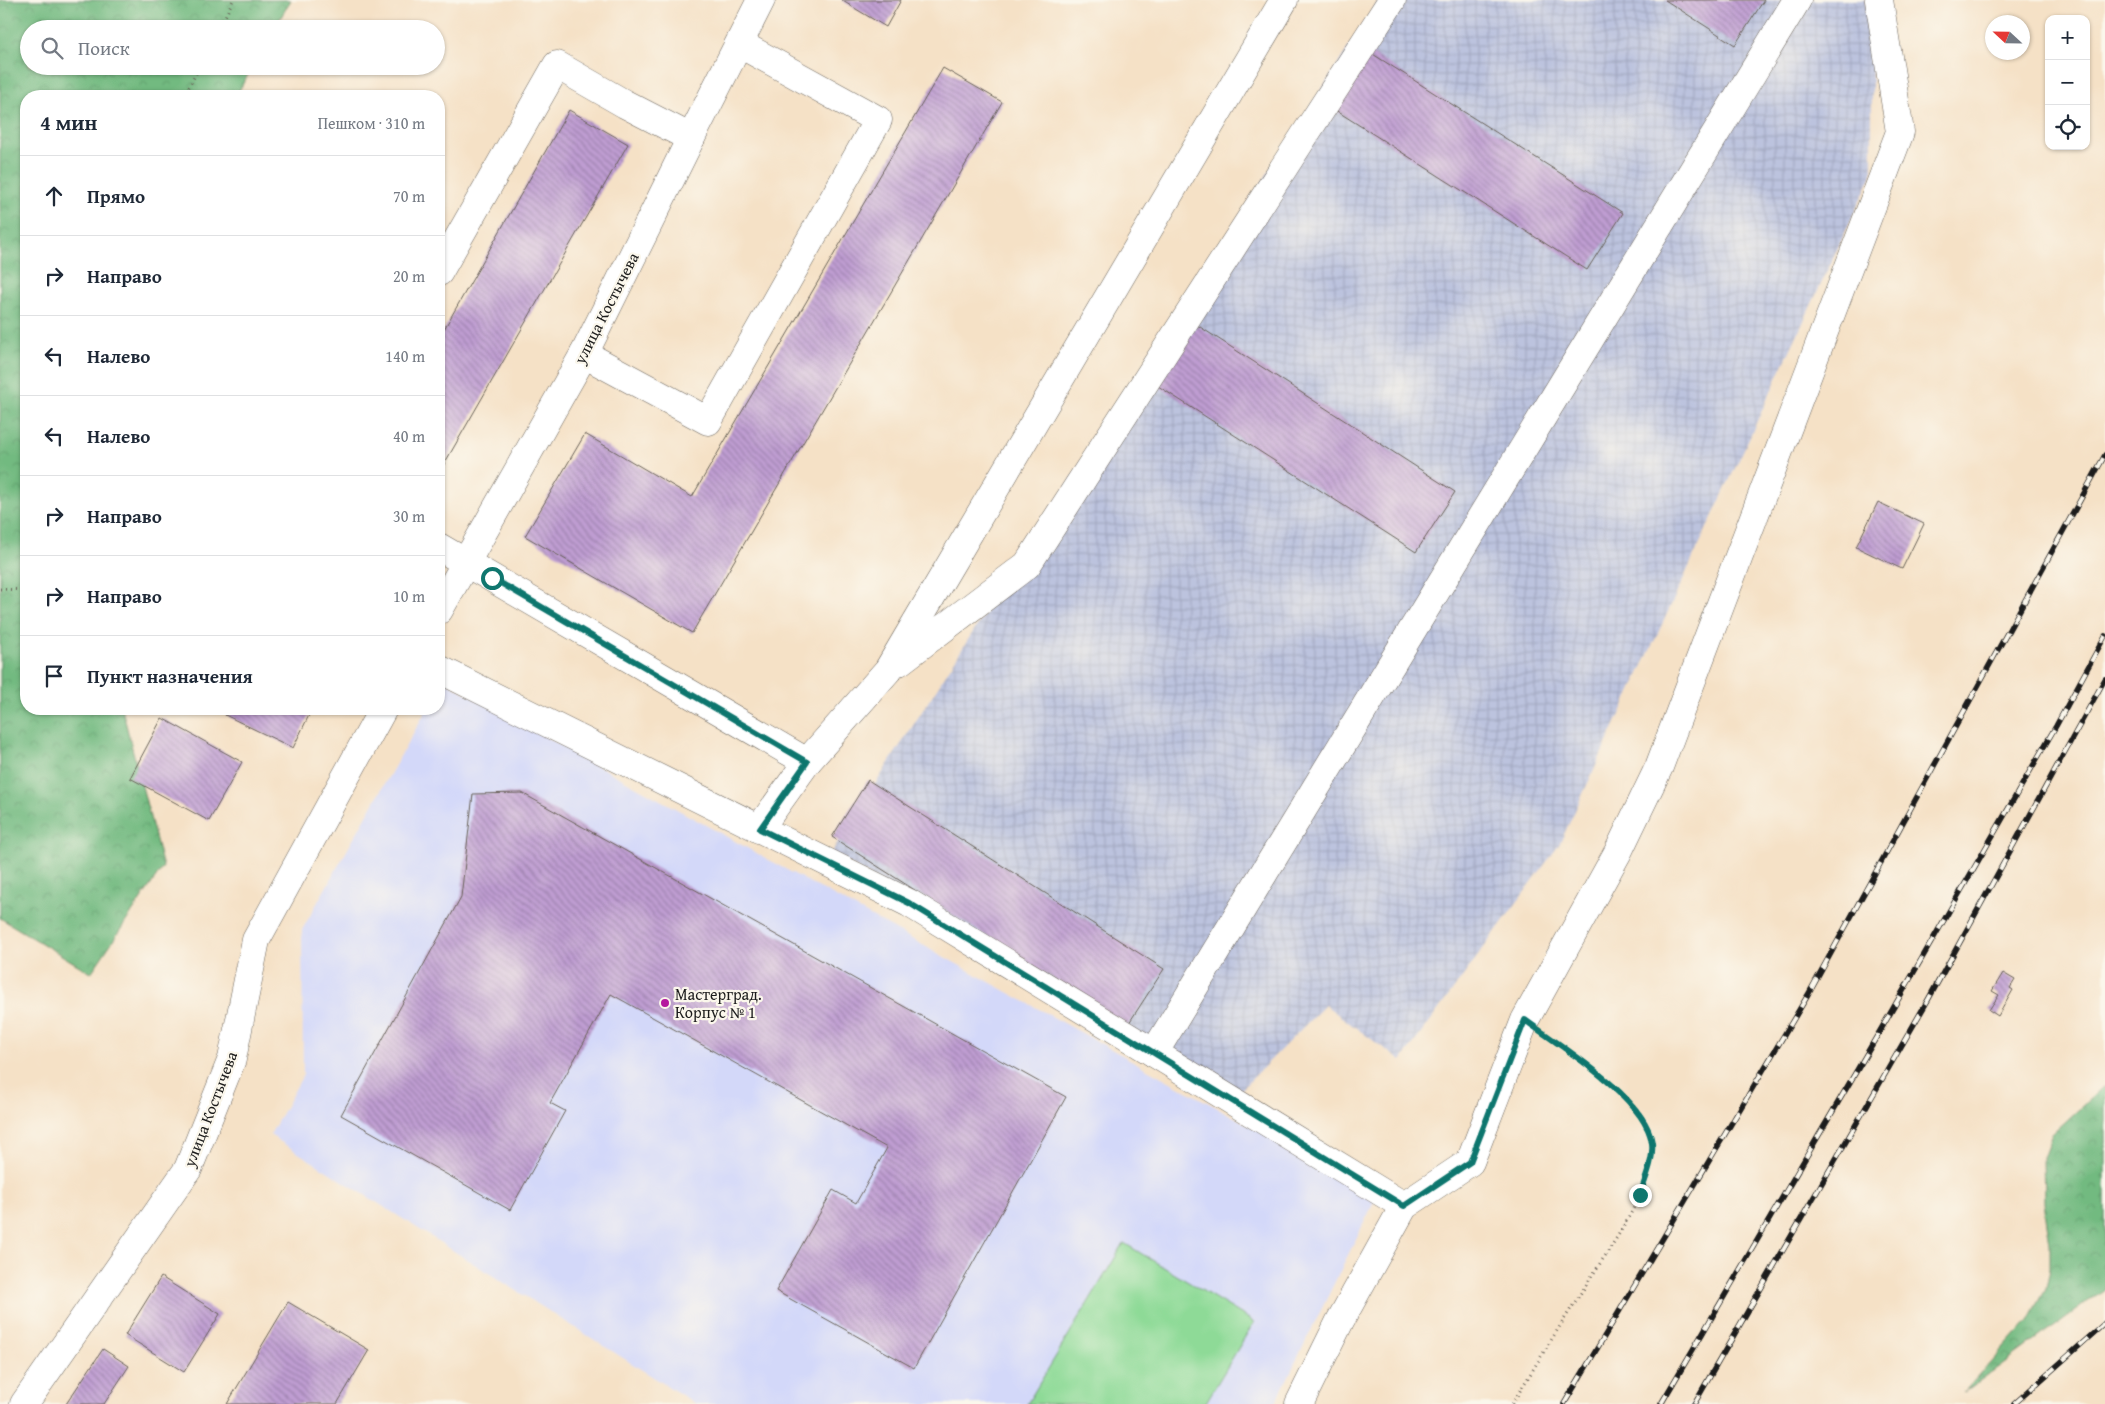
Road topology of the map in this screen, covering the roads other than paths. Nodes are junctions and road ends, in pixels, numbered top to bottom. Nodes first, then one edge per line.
1 (762, 0) edge
2 (1284, 0) edge
3 (1392, 0) edge
4 (1797, 0) edge
5 (1878, 0) edge
6 (740, 44) junction
7 (691, 138) junction
8 (445, 261) edge
9 (584, 354) junction
10 (445, 550) edge
11 (467, 563) junction
12 (445, 600) edge
13 (888, 670) junction
14 (445, 672) edge
15 (380, 715) edge
16 (807, 762) junction
17 (760, 829) junction
18 (1154, 1053) junction
19 (1404, 1206) junction
20 (24, 1404) edge
21 (1299, 1404) edge

1 - 6 street, улица Костычева
2 - 13 street
3 - 13 street
4 - 18 street
5 - 19 street
6 - 7 street, улица Костычева
6 - 9 street
7 - 8 street
7 - 9 street, улица Костычева
9 - 11 street, улица Костычева
10 - 11 street
11 - 12 street, улица Костычева
11 - 16 street
13 - 16 street
14 - 17 street
15 - 20 street, улица Костычева
16 - 17 street
17 - 18 street
18 - 19 street
19 - 21 street

